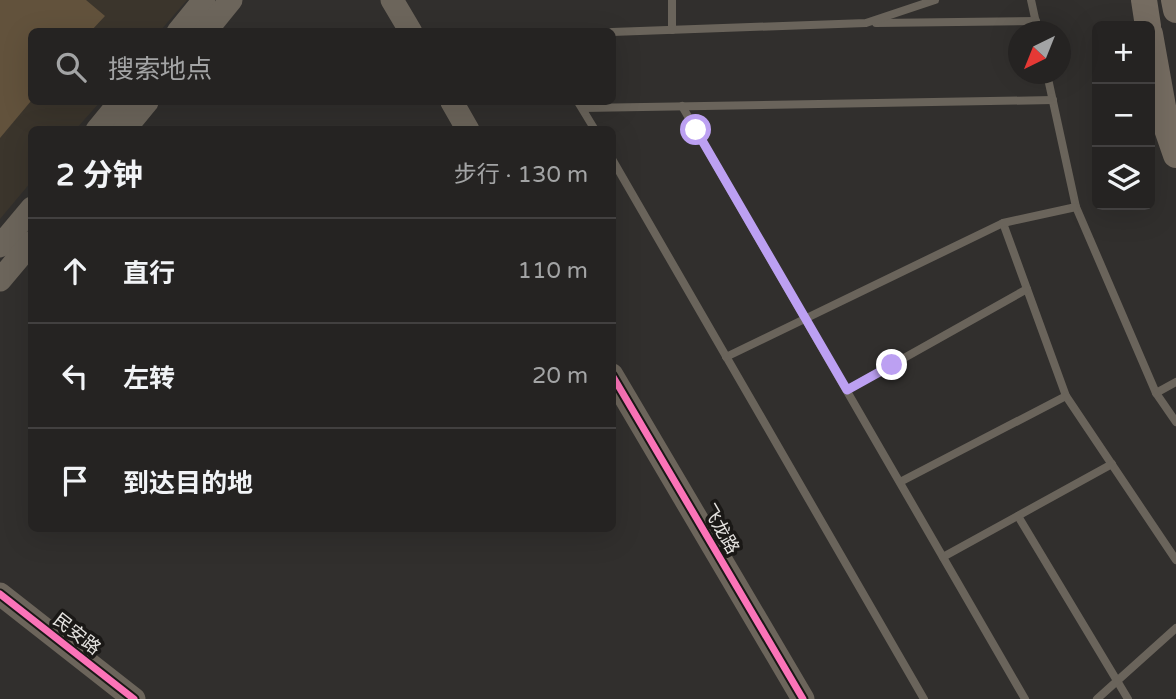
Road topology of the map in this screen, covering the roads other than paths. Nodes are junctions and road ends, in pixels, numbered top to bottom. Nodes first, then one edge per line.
1 (204, 0) edge
2 (231, 0) edge
3 (392, 0) edge
4 (672, 0) edge
5 (935, 0) edge
6 (1031, 0) edge
7 (1144, 0) edge
8 (1174, 0) edge
9 (1176, 10) edge
10 (1008, 21) edge
11 (1036, 21) edge
12 (1147, 21) edge
13 (866, 23) junction
14 (181, 28) edge
15 (208, 28) edge
16 (409, 28) edge
17 (672, 30) junction
18 (616, 33) edge
19 (1155, 62) edge
20 (1049, 84) edge
21 (1053, 100) junction
22 (118, 105) edge
23 (145, 105) edge
24 (454, 105) edge
25 (581, 105) edge
26 (682, 106) junction
27 (100, 126) edge
28 (127, 126) edge
29 (466, 126) edge
30 (594, 126) edge
31 (1176, 155) edge
32 (616, 166) edge
33 (1076, 207) junction
34 (28, 213) edge
35 (1003, 223) junction
36 (0, 246) edge
37 (28, 247) edge
38 (0, 280) edge
39 (1027, 289) junction
40 (805, 319) junction
41 (726, 357) junction
42 (616, 382) edge
43 (1176, 382) edge
44 (847, 390) junction
45 (1156, 393) junction
46 (1066, 396) junction
47 (1176, 422) edge
48 (1112, 464) junction
49 (900, 482) junction
50 (1018, 516) junction
51 (943, 557) junction
52 (1176, 560) edge
53 (0, 594) edge
54 (1176, 628) edge
55 (1117, 681) junction
56 (134, 699) edge
57 (803, 699) edge
58 (924, 699) edge
59 (1025, 699) edge
60 (1097, 699) edge
61 (1128, 699) edge

1 - 14 street
2 - 15 street
3 - 16 street
4 - 17 lane
5 - 13 lane
6 - 11 lane
7 - 12 main road
8 - 9 main road
10 - 13 lane
13 - 17 lane
17 - 18 lane
19 - 31 main road
20 - 21 lane
21 - 26 lane
21 - 33 lane
22 - 27 street
23 - 28 street
24 - 29 street
25 - 26 lane
25 - 30 lane
26 - 40 lane
32 - 41 lane
33 - 35 lane
33 - 45 lane
34 - 36 street
35 - 39 lane
35 - 40 lane
37 - 38 street
39 - 44 lane
39 - 46 lane
40 - 41 lane
40 - 44 lane
41 - 58 lane
42 - 57 street, 飞龙路
43 - 45 lane
44 - 49 lane
45 - 47 lane
46 - 48 lane
46 - 49 lane
48 - 50 lane
48 - 52 lane
49 - 51 lane
50 - 51 lane
50 - 55 lane
51 - 59 lane
53 - 56 street, 民安路
54 - 55 lane
55 - 60 lane
55 - 61 lane

